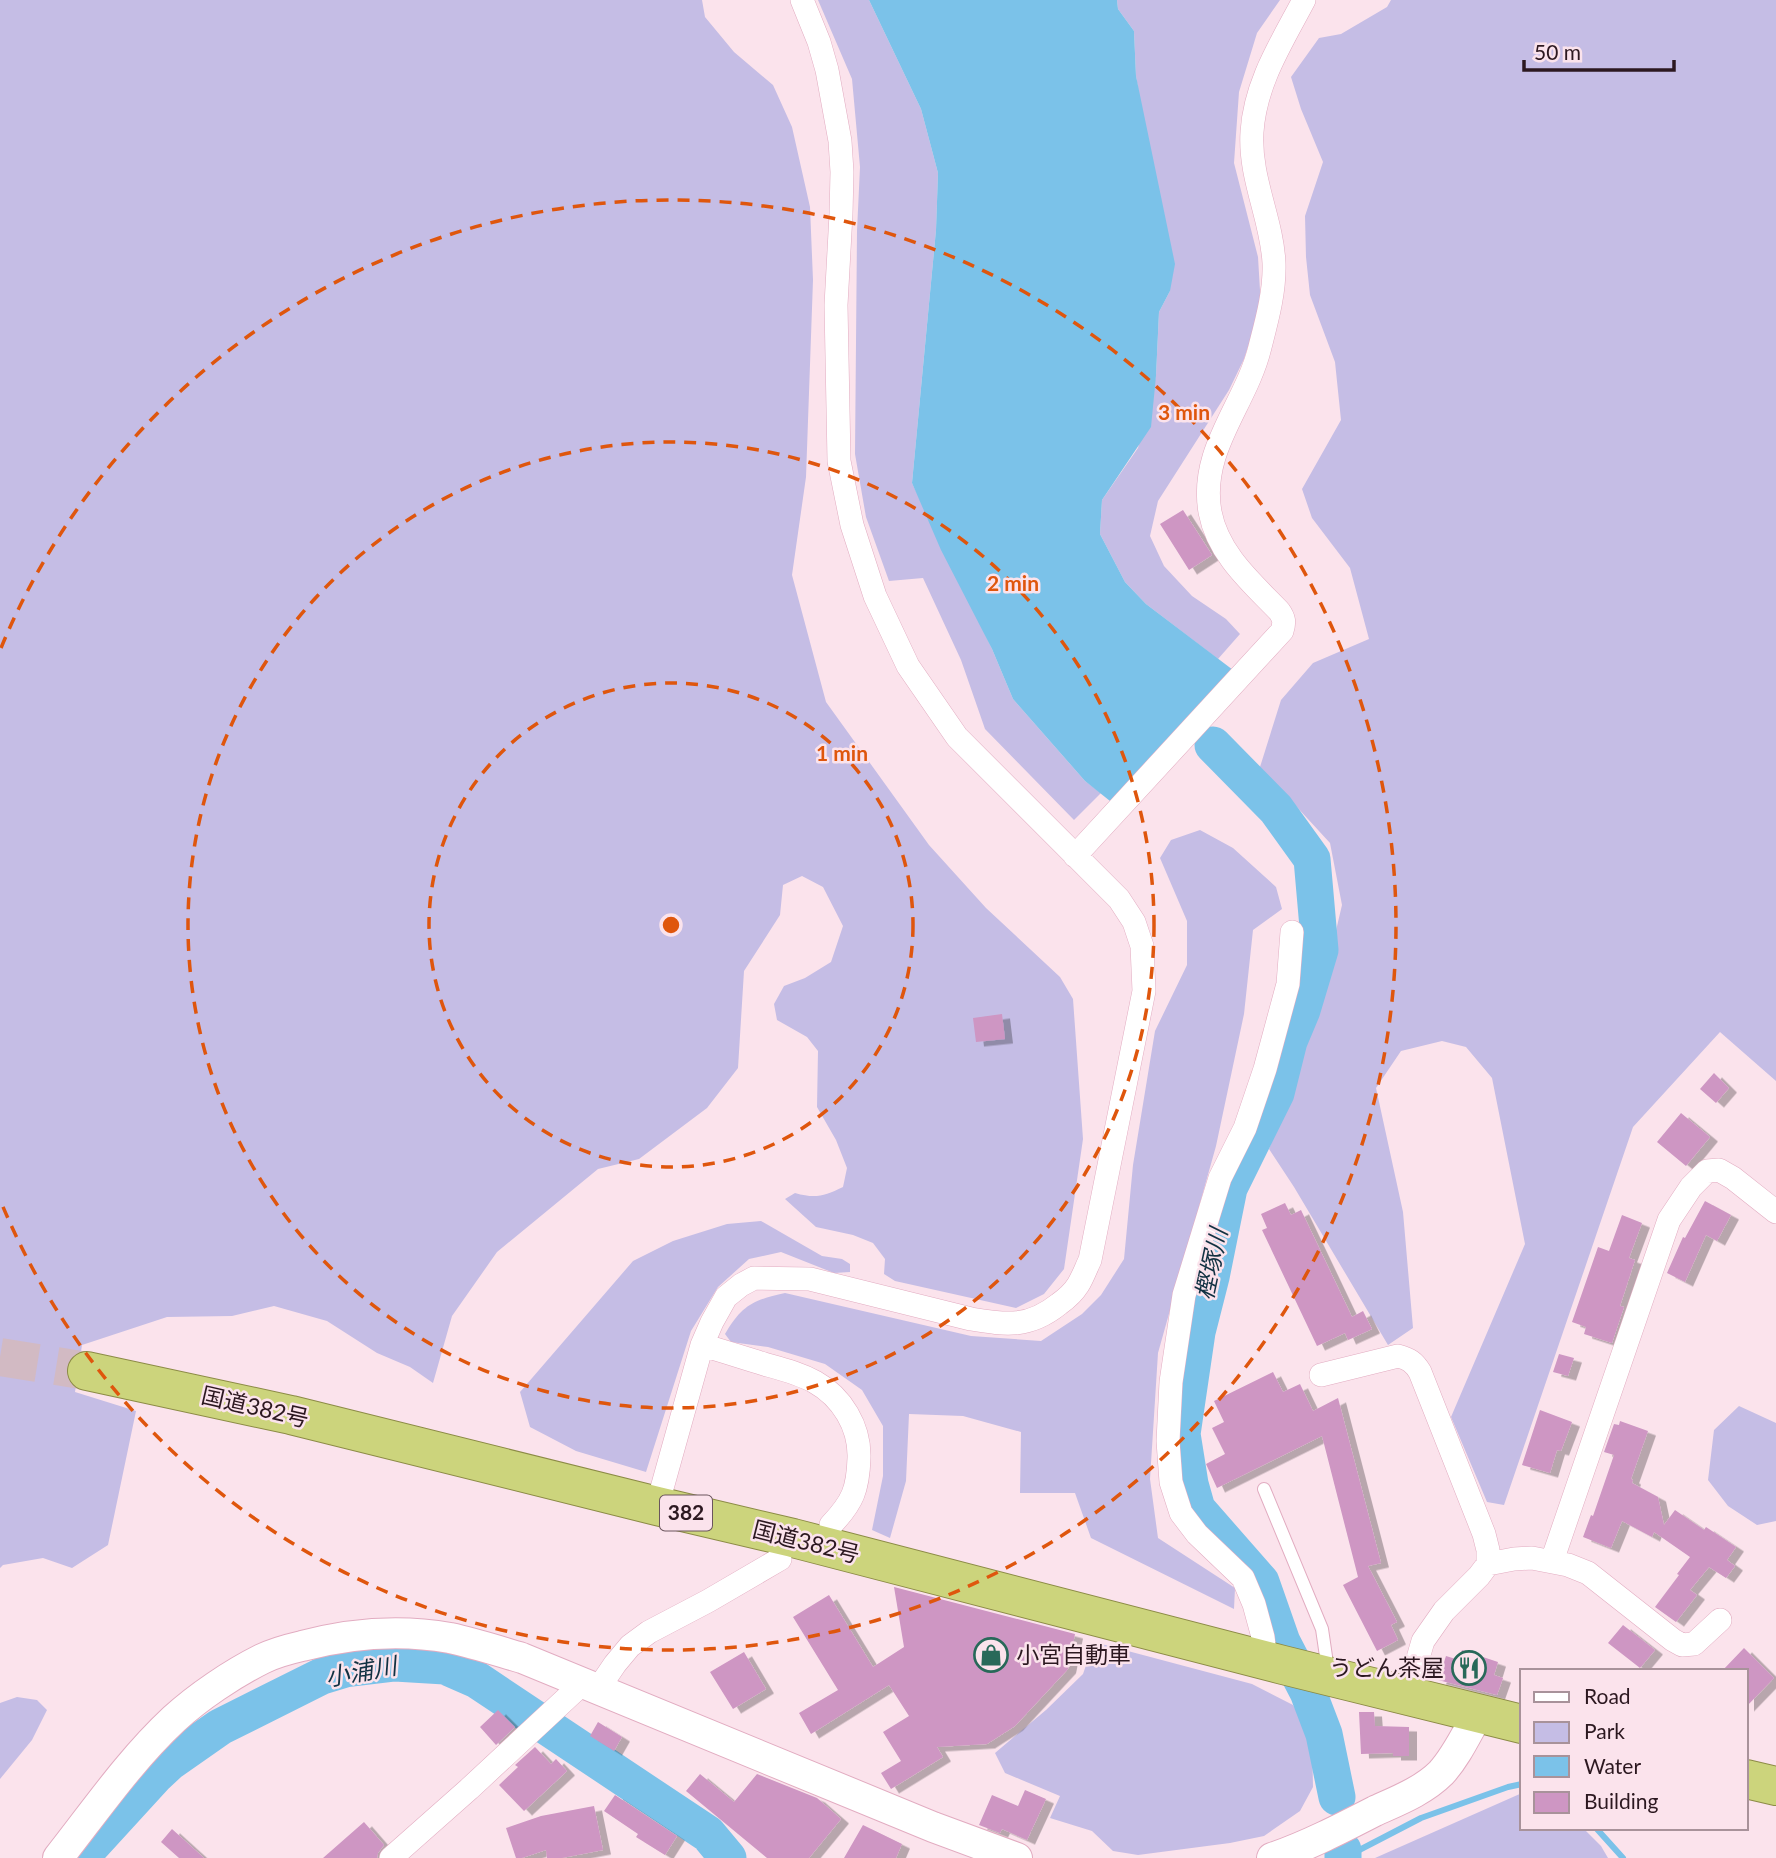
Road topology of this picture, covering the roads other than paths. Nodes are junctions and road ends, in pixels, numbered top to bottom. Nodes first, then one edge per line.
1 (803, 0) edge
2 (1304, 0) edge
3 (1076, 856) junction
4 (1292, 932) dead end
5 (1776, 1212) edge
6 (702, 1345) junction
7 (88, 1371) tunnel mouth
8 (1321, 1375) dead end
9 (1264, 1489) dead end
10 (657, 1506) junction
11 (831, 1525) dead end
12 (780, 1559) dead end
13 (1552, 1561) junction
14 (1488, 1564) junction
15 (1720, 1620) dead end
16 (1299, 1668) junction
17 (591, 1686) junction
18 (1407, 1696) junction
19 (1478, 1714) junction
20 (1520, 1724) edge
21 (1748, 1779) edge
22 (1776, 1786) edge
23 (58, 1858) edge
24 (391, 1858) edge
25 (1017, 1858) edge
26 (1272, 1858) edge

1 - 3 street
2 - 3 street
3 - 6 street
4 - 16 street
5 - 13 street
6 - 10 street
6 - 11 street
7 - 10 highway, 国道382号 / 382
8 - 14 street
9 - 16 lane
10 - 16 highway, 国道382号 / 382
12 - 17 street
13 - 14 street
13 - 15 street
14 - 18 street
16 - 18 highway, 国道382号 / 382
17 - 23 street
17 - 24 street
17 - 25 street
18 - 19 highway, 国道382号 / 382
19 - 20 highway, 国道382号 / 382
19 - 26 street
21 - 22 highway

